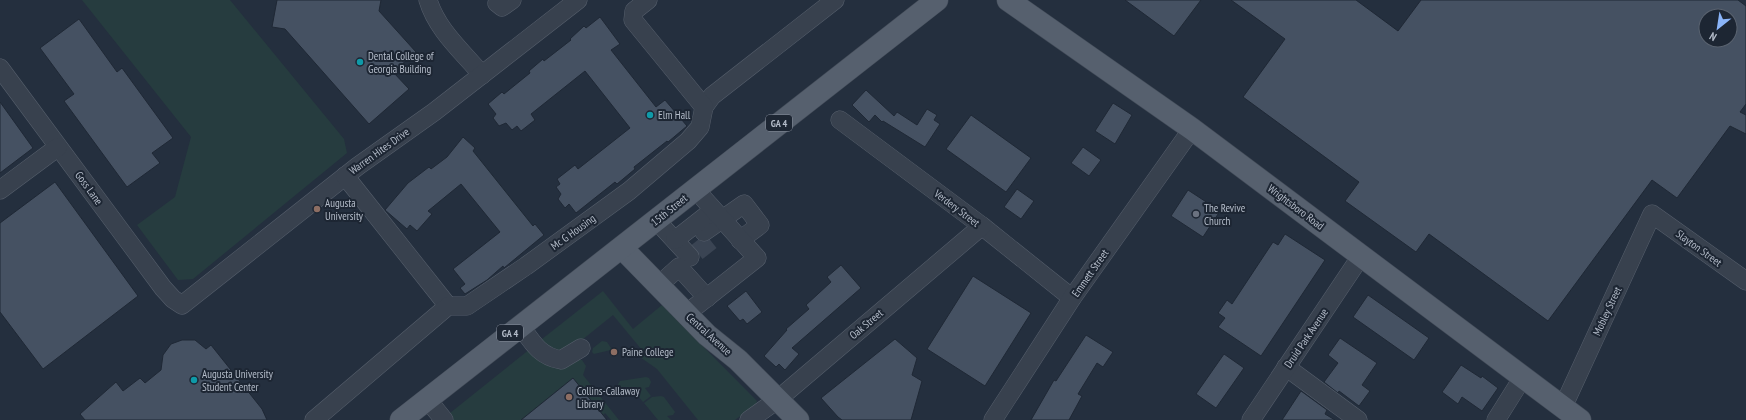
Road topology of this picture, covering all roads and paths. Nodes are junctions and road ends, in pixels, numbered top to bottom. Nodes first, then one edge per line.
1 (428, 0) edge
2 (498, 0) edge
3 (512, 0) edge
4 (648, 0) edge
5 (835, 0) edge
6 (936, 0) edge
7 (1008, 0) edge
8 (565, 4) edge
9 (0, 68) edge
10 (482, 74) junction
11 (704, 107) junction
12 (840, 120) dead end
13 (1192, 129) junction
14 (58, 147) junction
15 (345, 176) junction
16 (695, 189) junction
17 (0, 190) edge
18 (1652, 214) joint
19 (721, 219) junction
20 (656, 220) junction
21 (982, 226) junction
22 (740, 240) junction
23 (622, 248) junction
24 (691, 248) junction
25 (1361, 256) junction
26 (1746, 281) edge
27 (658, 286) junction
28 (707, 298) junction
29 (1072, 298) junction
30 (182, 305) joint
31 (448, 306) junction
32 (686, 314) junction
33 (520, 326) junction
34 (581, 348) dead end
35 (1286, 367) junction
36 (1523, 378) junction
37 (427, 399) junction
38 (777, 400) junction
39 (1563, 407) junction
40 (314, 420) edge
41 (401, 420) edge
42 (444, 420) edge
43 (749, 420) edge
44 (798, 420) edge
45 (993, 420) edge
46 (1251, 420) edge
47 (1358, 420) edge
48 (1496, 420) edge
49 (1580, 420) edge

1 - 10 street
2 - 3 street
4 - 11 street
5 - 11 street
6 - 16 main road, 15th Street / GA 4
7 - 13 main road, Wrightsboro Road
8 - 10 street, Warren Hites Drive
9 - 14 street, Goss Lane
10 - 15 street, Warren Hites Drive
11 - 31 street, Mc G Housing
12 - 21 street, Verdery Street
13 - 25 main road, Wrightsboro Road
13 - 29 street, Emmett Street
14 - 17 street
14 - 30 street, Goss Lane
15 - 30 street, Warren Hites Drive
15 - 31 street
16 - 19 street
16 - 20 main road, 15th Street / GA 4
18 - 26 street, Slayton Street
18 - 39 street, Mobley Street
19 - 22 street
19 - 22 street
19 - 24 street
19 - 24 street
20 - 23 main road, 15th Street / GA 4
20 - 24 street
21 - 29 street, Verdery Street
21 - 38 street, Oak Street
22 - 28 street
23 - 27 main road, Central Avenue
23 - 33 main road, 15th Street / GA 4
24 - 27 street
24 - 28 street
25 - 35 street, Druid Park Avenue
25 - 36 main road, Wrightsboro Road
27 - 32 main road, Central Avenue
28 - 32 street
29 - 45 street, Emmett Street
31 - 40 street
32 - 38 main road, Central Avenue
33 - 34 street
33 - 37 main road, 15th Street / GA 4
35 - 46 street, Druid Park Avenue
35 - 47 street
36 - 39 main road, Wrightsboro Road
36 - 48 street
37 - 41 main road, 15th Street / GA 4
37 - 42 street
38 - 43 street, Oak Street
38 - 44 main road, Central Avenue
39 - 49 main road, Wrightsboro Road

